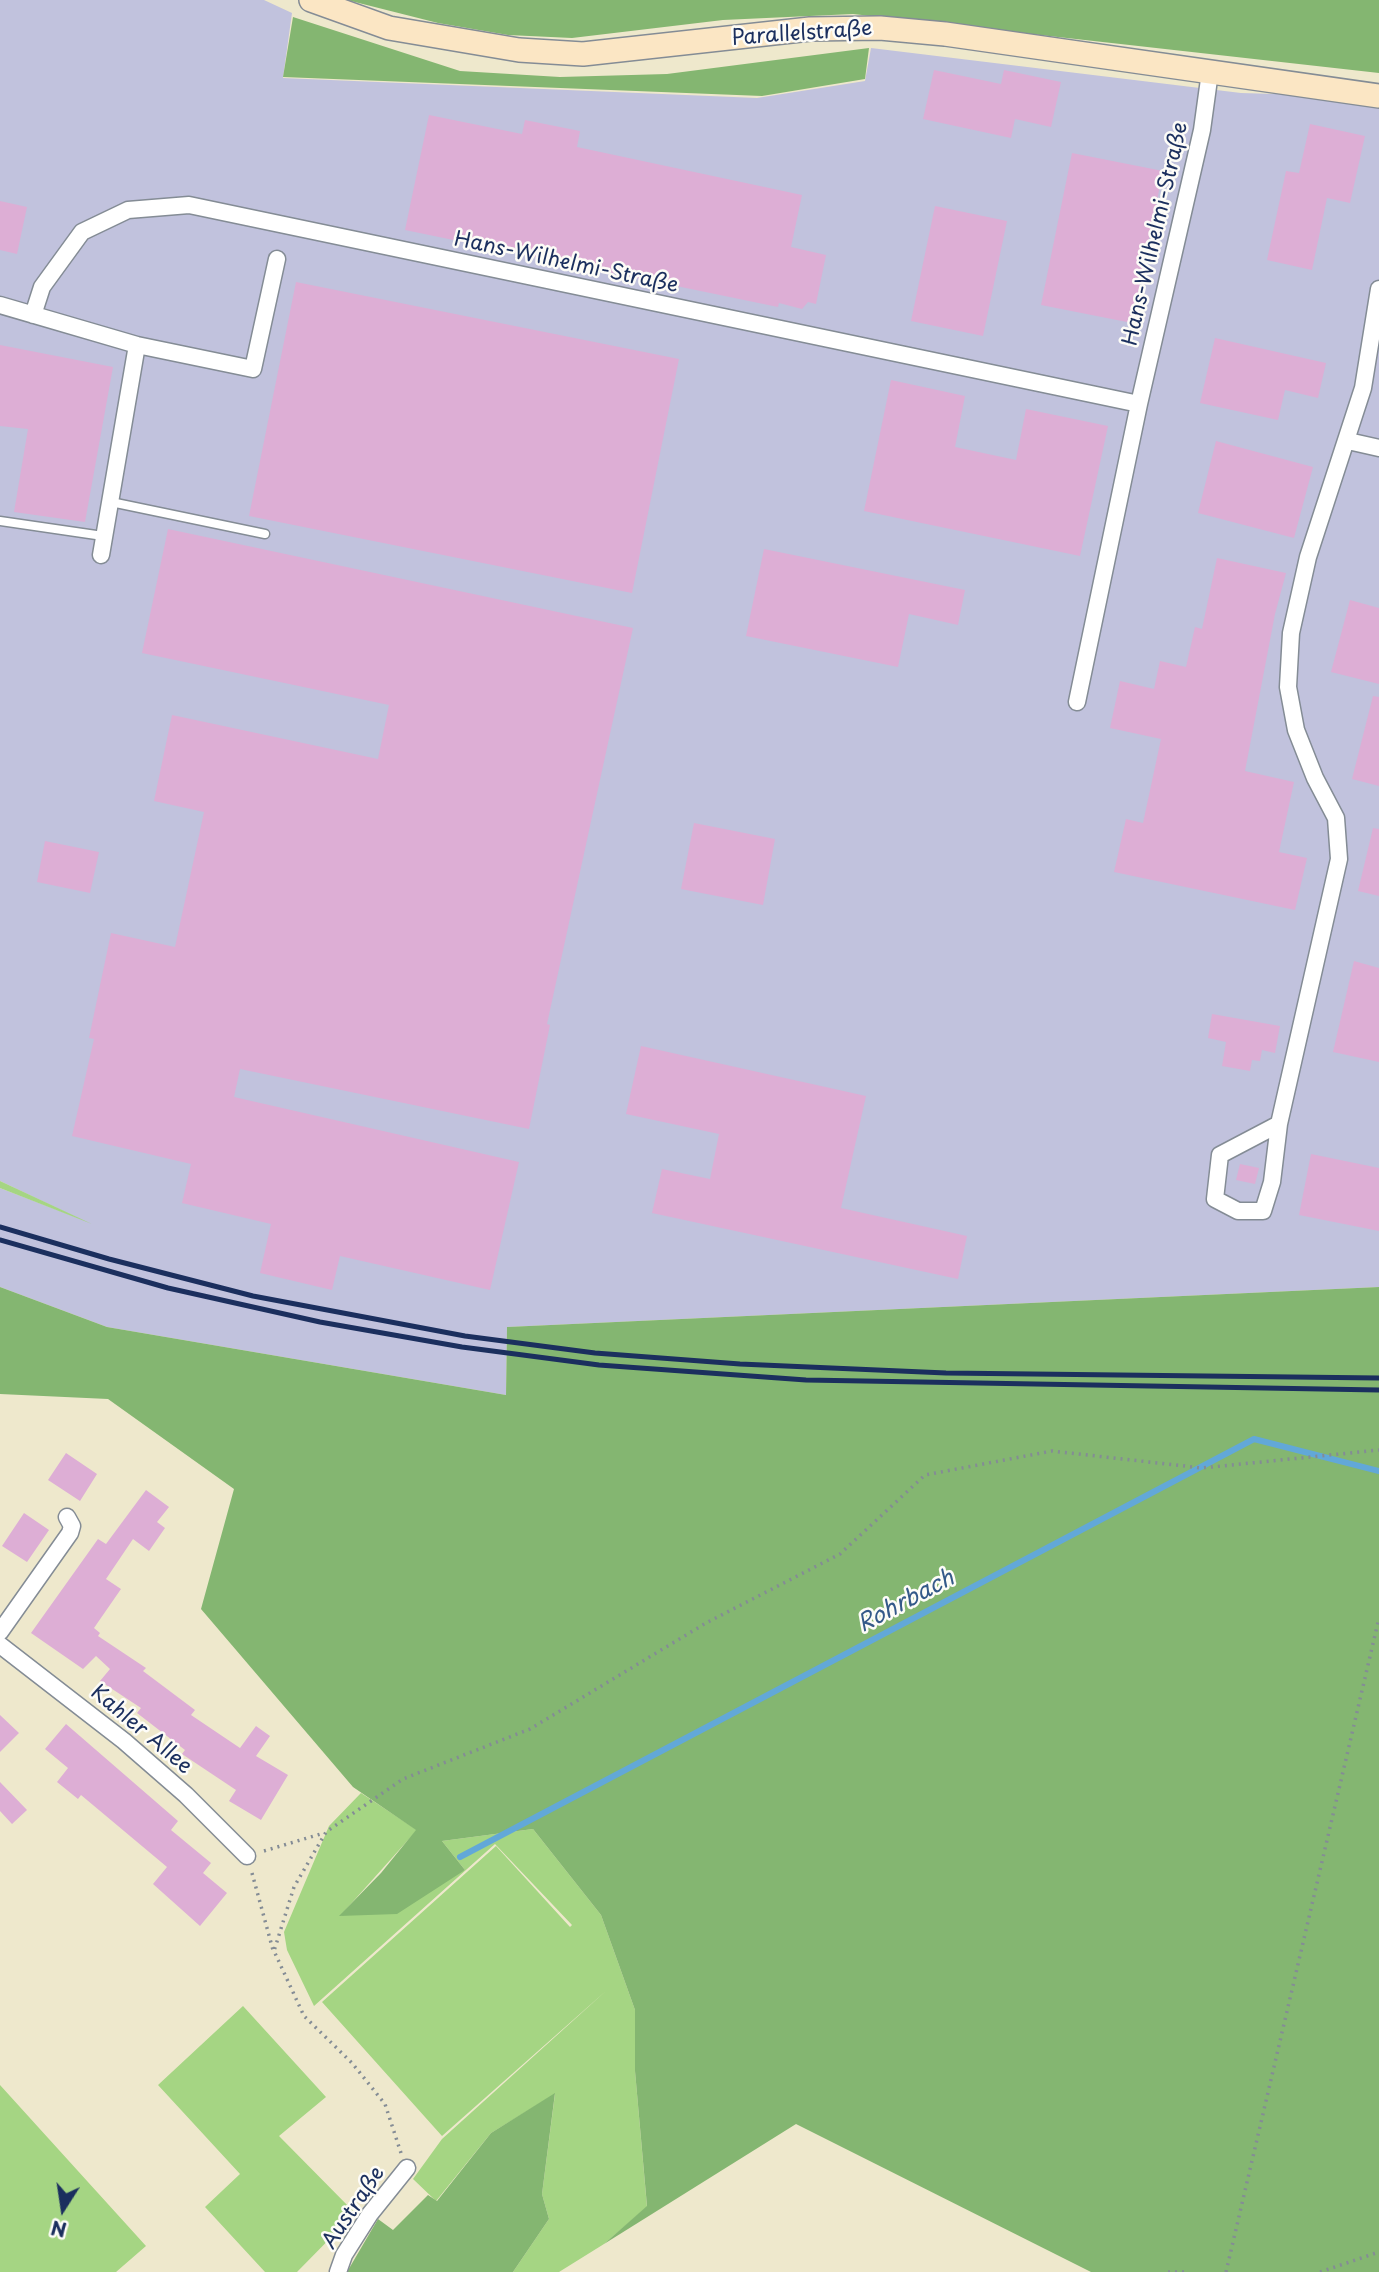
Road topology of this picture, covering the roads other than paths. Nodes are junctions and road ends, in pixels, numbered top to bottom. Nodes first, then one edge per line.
1 (311, 0) edge
2 (1210, 72) junction
3 (1379, 96) edge
4 (277, 259) dead end
5 (1379, 289) edge
6 (0, 305) edge
7 (33, 315) junction
8 (137, 345) junction
9 (1139, 404) junction
10 (1348, 441) junction
11 (1379, 448) edge
12 (111, 502) junction
13 (0, 521) edge
14 (265, 534) dead end
15 (103, 536) junction
16 (101, 555) dead end
17 (1077, 702) dead end
18 (1279, 1124) junction
19 (67, 1517) dead end
20 (0, 1632) edge
21 (0, 1646) edge
22 (247, 1856) road end
23 (407, 2168) road end
24 (338, 2272) edge

1 - 2 street, Parallelstraße
2 - 3 street, Parallelstraße
2 - 9 street, Hans-Wilhelmi-Straße
4 - 8 street
5 - 10 street
6 - 7 street
7 - 8 street
7 - 9 street, Hans-Wilhelmi-Straße
8 - 12 street
9 - 17 street, Hans-Wilhelmi-Straße
10 - 11 street
10 - 18 street
12 - 14 lane
12 - 15 street
13 - 15 lane
15 - 16 street
18 - 18 street
19 - 20 street
21 - 22 street, Kahler Allee
23 - 24 street, Austraße

